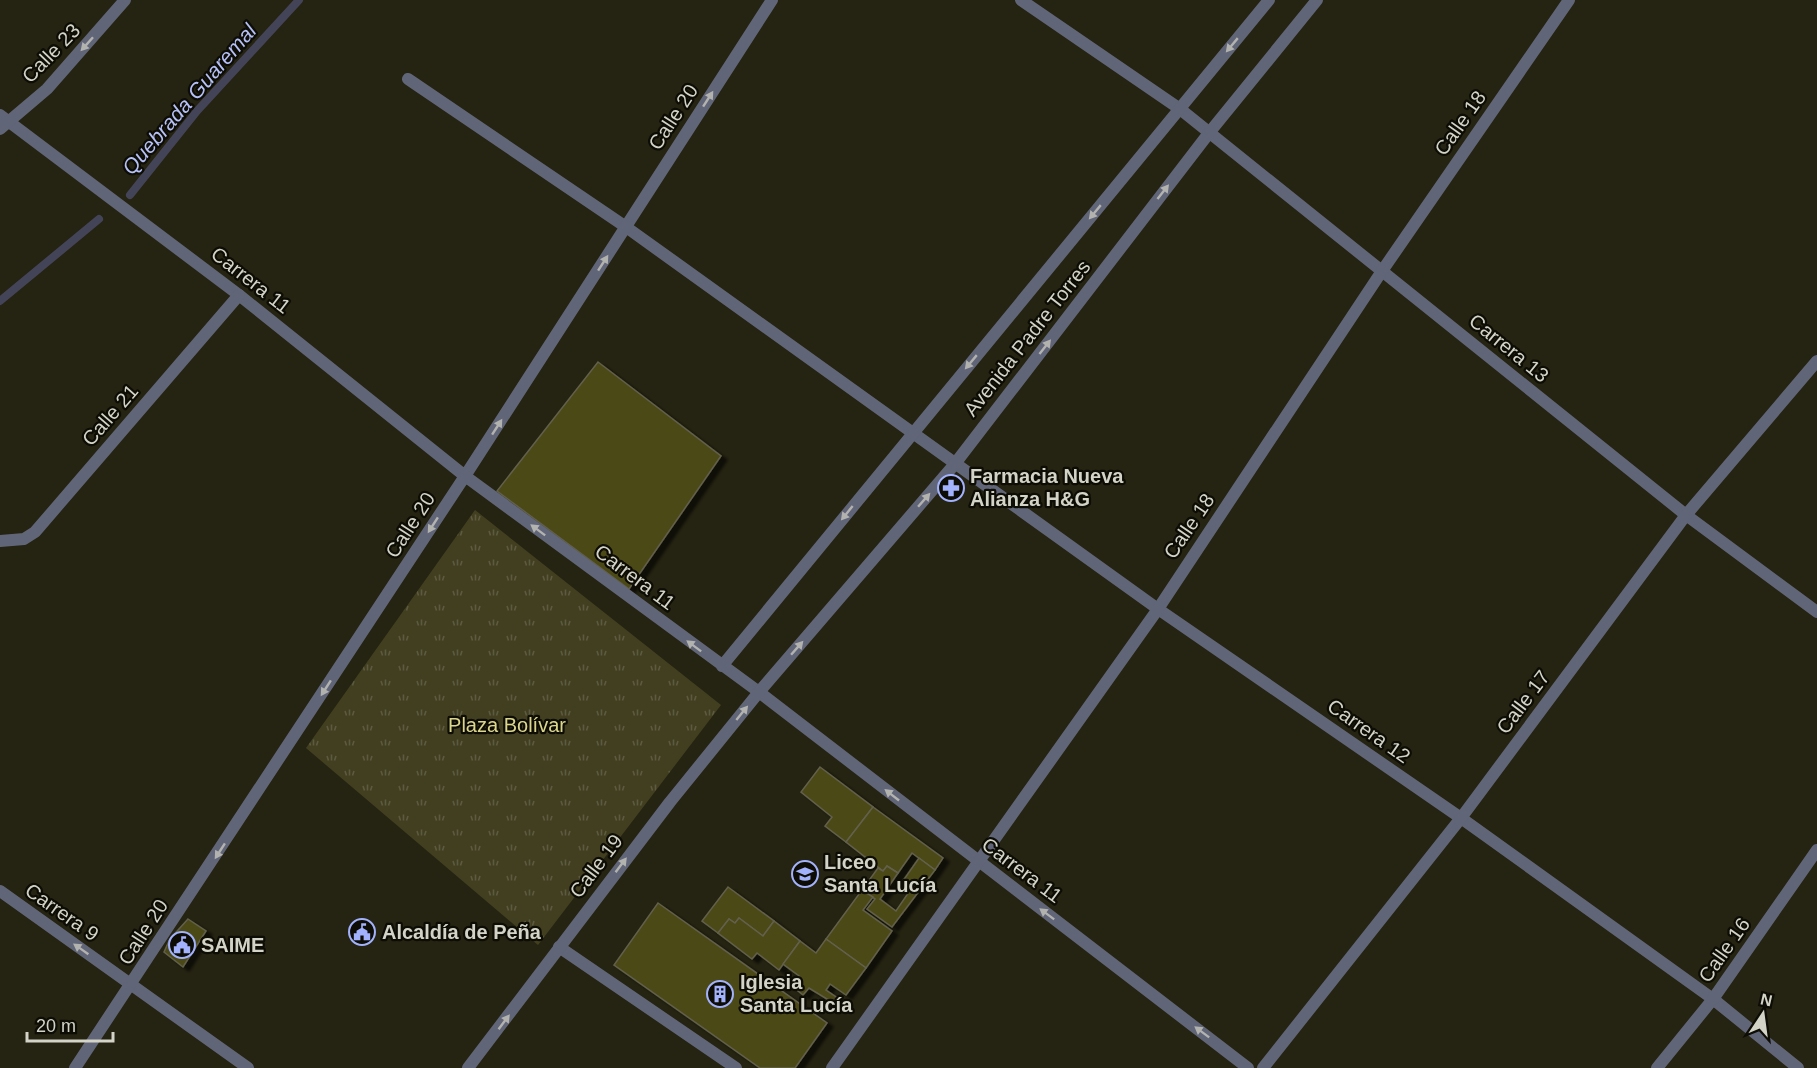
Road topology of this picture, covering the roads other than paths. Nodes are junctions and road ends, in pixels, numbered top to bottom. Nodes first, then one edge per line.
1 (125, 0) edge
2 (772, 0) edge
3 (1021, 0) edge
4 (1269, 0) edge
5 (1317, 0) edge
6 (1569, 0) edge
7 (408, 79) dead end
8 (1180, 109) junction
9 (3, 122) edge
10 (1209, 133) junction
11 (626, 227) junction
12 (1382, 271) junction
13 (239, 295) junction
14 (1817, 361) edge
15 (912, 433) junction
16 (954, 465) junction
17 (465, 476) junction
18 (1686, 515) junction
19 (0, 541) edge
20 (1158, 609) junction
21 (1817, 612) edge
22 (722, 666) junction
23 (759, 692) junction
24 (1461, 818) junction
25 (1817, 850) edge
26 (977, 861) junction
27 (0, 891) edge
28 (559, 947) junction
29 (131, 985) junction
30 (1713, 999) junction
31 (75, 1068) edge
32 (248, 1068) edge
33 (468, 1068) edge
34 (736, 1068) edge
35 (832, 1068) edge
36 (1248, 1068) edge
37 (1263, 1068) edge
38 (1657, 1068) edge
39 (1797, 1068) edge

1 -> 9 street, Calle 23
11 -> 2 street, Calle 20
3 - 8 street, Carrera 13
4 -> 8 street, Avenida Padre Torres
5 - 10 street, Avenida Padre Torres
6 - 12 street, Calle 18
7 - 11 street, Carrera 12
8 - 10 street, Carrera 13
8 -> 15 street, Avenida Padre Torres
9 - 13 street, Carrera 11
10 - 12 street, Carrera 13
16 -> 10 street, Avenida Padre Torres
11 - 15 street, Carrera 12
17 -> 11 street, Calle 20
12 - 18 street, Carrera 13
12 - 20 street, Calle 18
13 - 17 street, Carrera 11
13 - 19 street, Calle 21
14 - 18 street, Calle 17
15 - 16 street, Carrera 12
15 -> 22 street, Avenida Padre Torres
16 - 20 street, Carrera 12
23 -> 16 street, Avenida Padre Torres
22 -> 17 street, Carrera 11
17 -> 29 street, Calle 20
18 - 21 street, Carrera 13
18 - 24 street, Calle 17
20 - 24 street, Carrera 12
20 - 26 street, Calle 18
22 - 23 street, Carrera 11
26 -> 23 street, Carrera 11
28 -> 23 street, Calle 19
24 - 30 street, Carrera 12
24 - 37 street, Calle 17
25 - 30 street, Calle 16
26 - 35 street, Calle 18
36 -> 26 street, Carrera 11
29 -> 27 street, Carrera 9
33 -> 28 street, Calle 19
28 - 34 street
29 - 31 street, Calle 20
29 - 32 street, Carrera 9
30 - 38 street, Calle 16
30 - 39 street, Carrera 12

